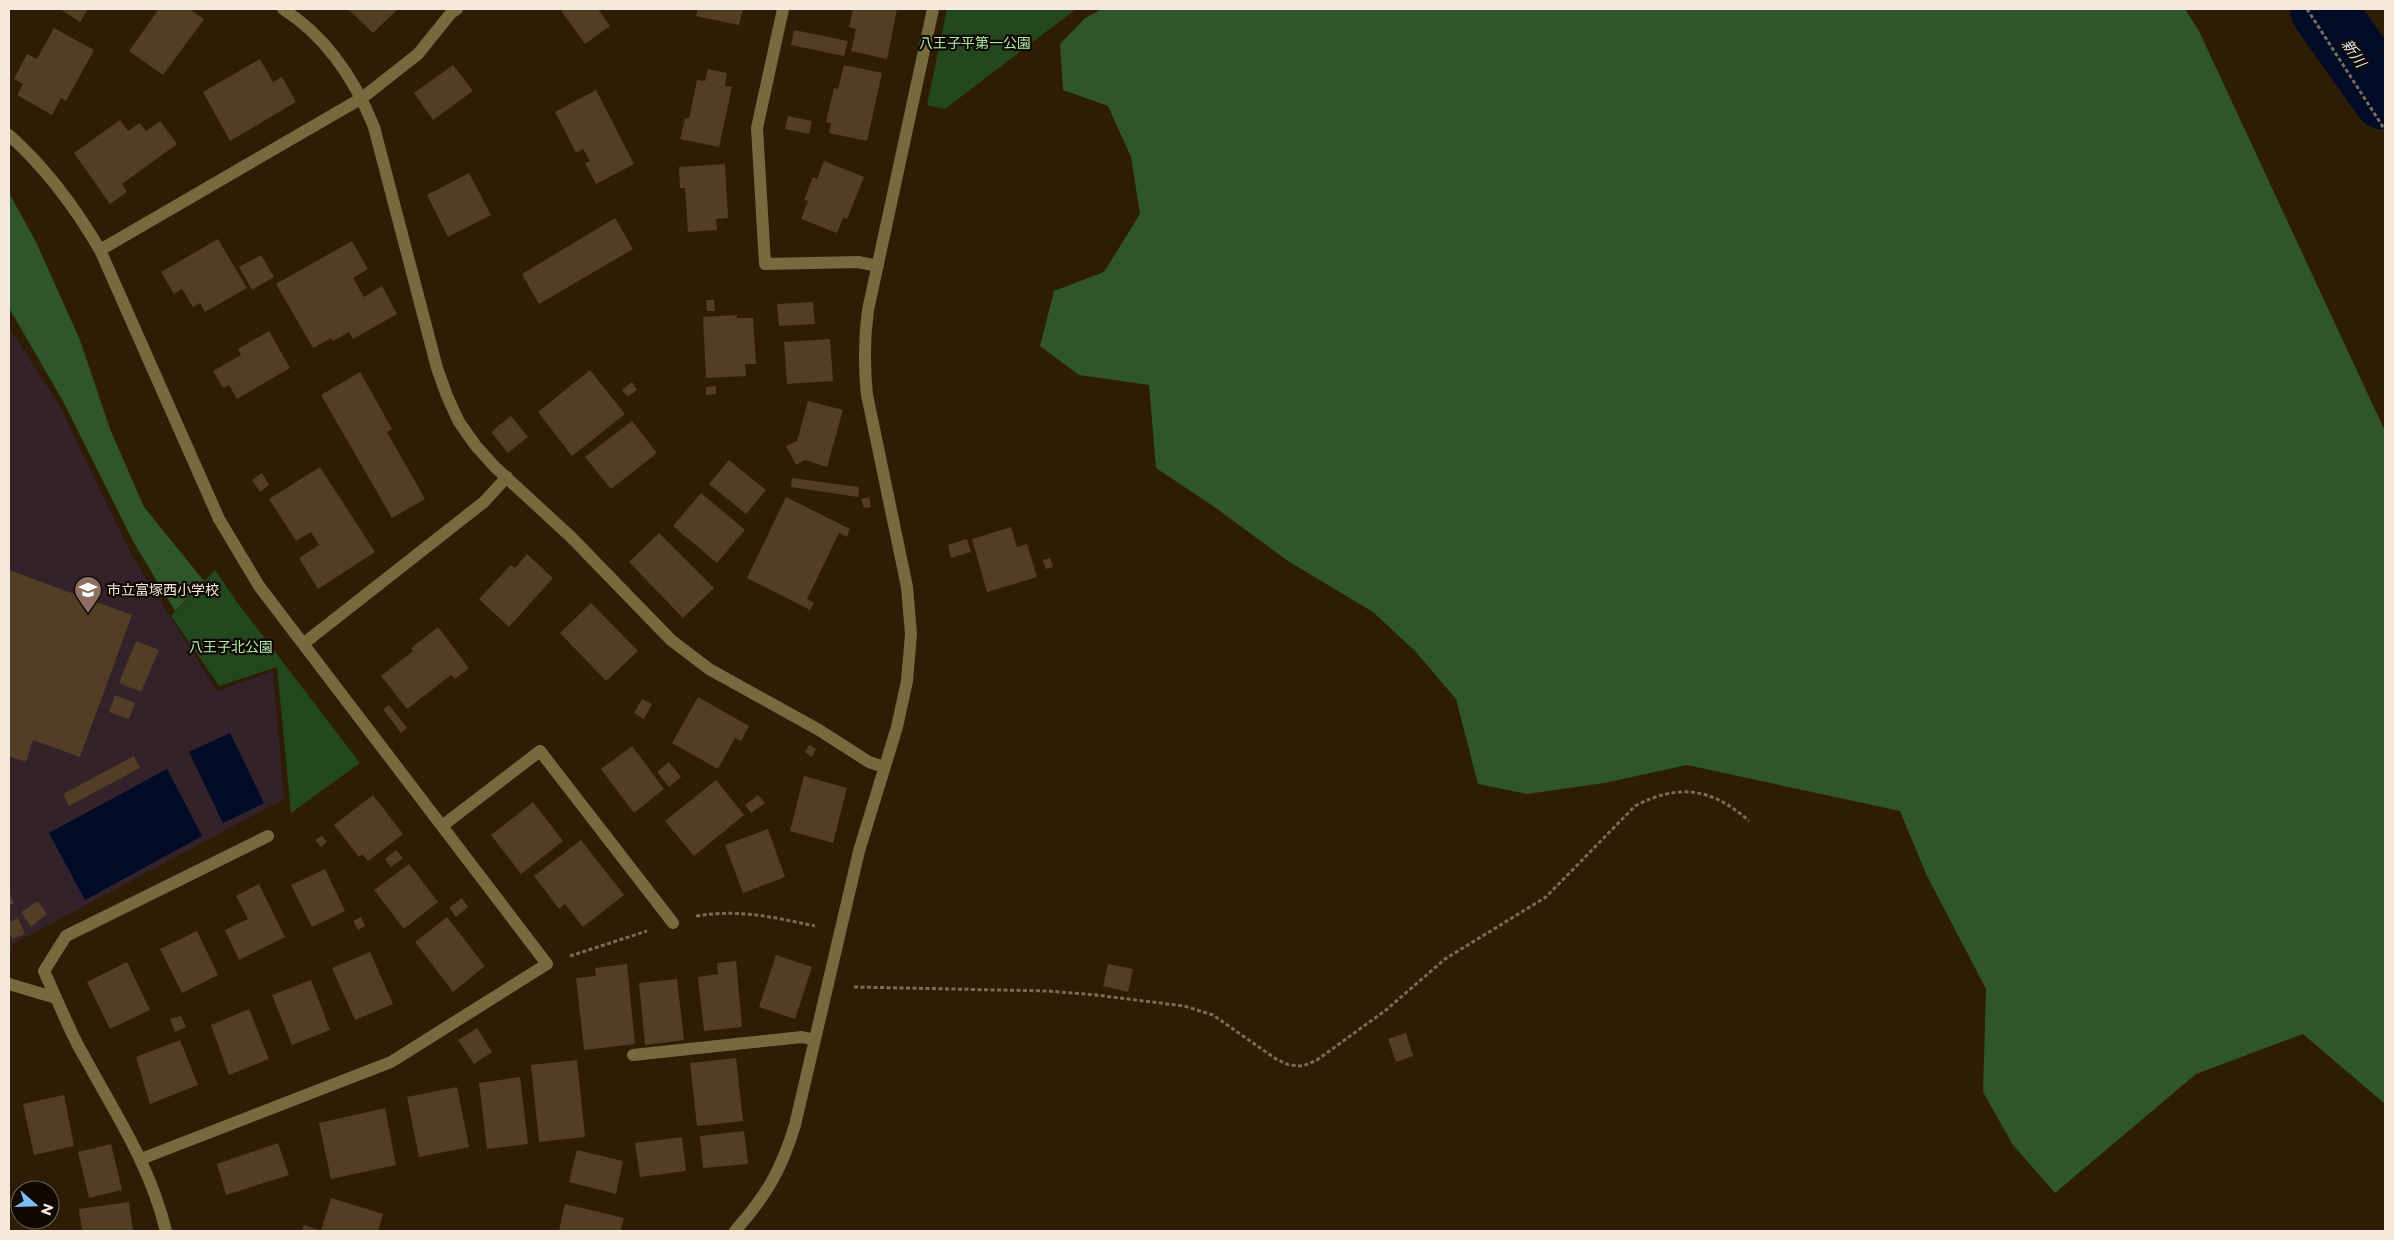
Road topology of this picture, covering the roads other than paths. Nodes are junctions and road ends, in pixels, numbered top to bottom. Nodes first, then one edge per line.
1 (283, 9) edge
2 (457, 9) edge
3 (783, 9) edge
4 (933, 9) edge
5 (362, 98) junction
6 (9, 135) edge
7 (100, 250) junction
8 (878, 266) junction
9 (507, 477) junction
10 (303, 644) junction
11 (884, 767) junction
12 (442, 826) junction
13 (268, 836) dead end
14 (673, 923) dead end
15 (9, 984) edge
16 (56, 998) junction
17 (815, 1040) junction
18 (633, 1055) dead end
19 (141, 1159) junction
20 (166, 1231) edge
21 (734, 1231) edge

1 - 5 street
2 - 5 street
3 - 8 street
4 - 8 street
5 - 7 street
5 - 9 street
6 - 7 street
7 - 10 street
8 - 11 street
9 - 10 street
9 - 11 street
10 - 12 street
11 - 17 street
12 - 14 street
12 - 19 street
13 - 16 street
15 - 16 street
16 - 19 street
17 - 18 street
17 - 21 street
19 - 20 street

